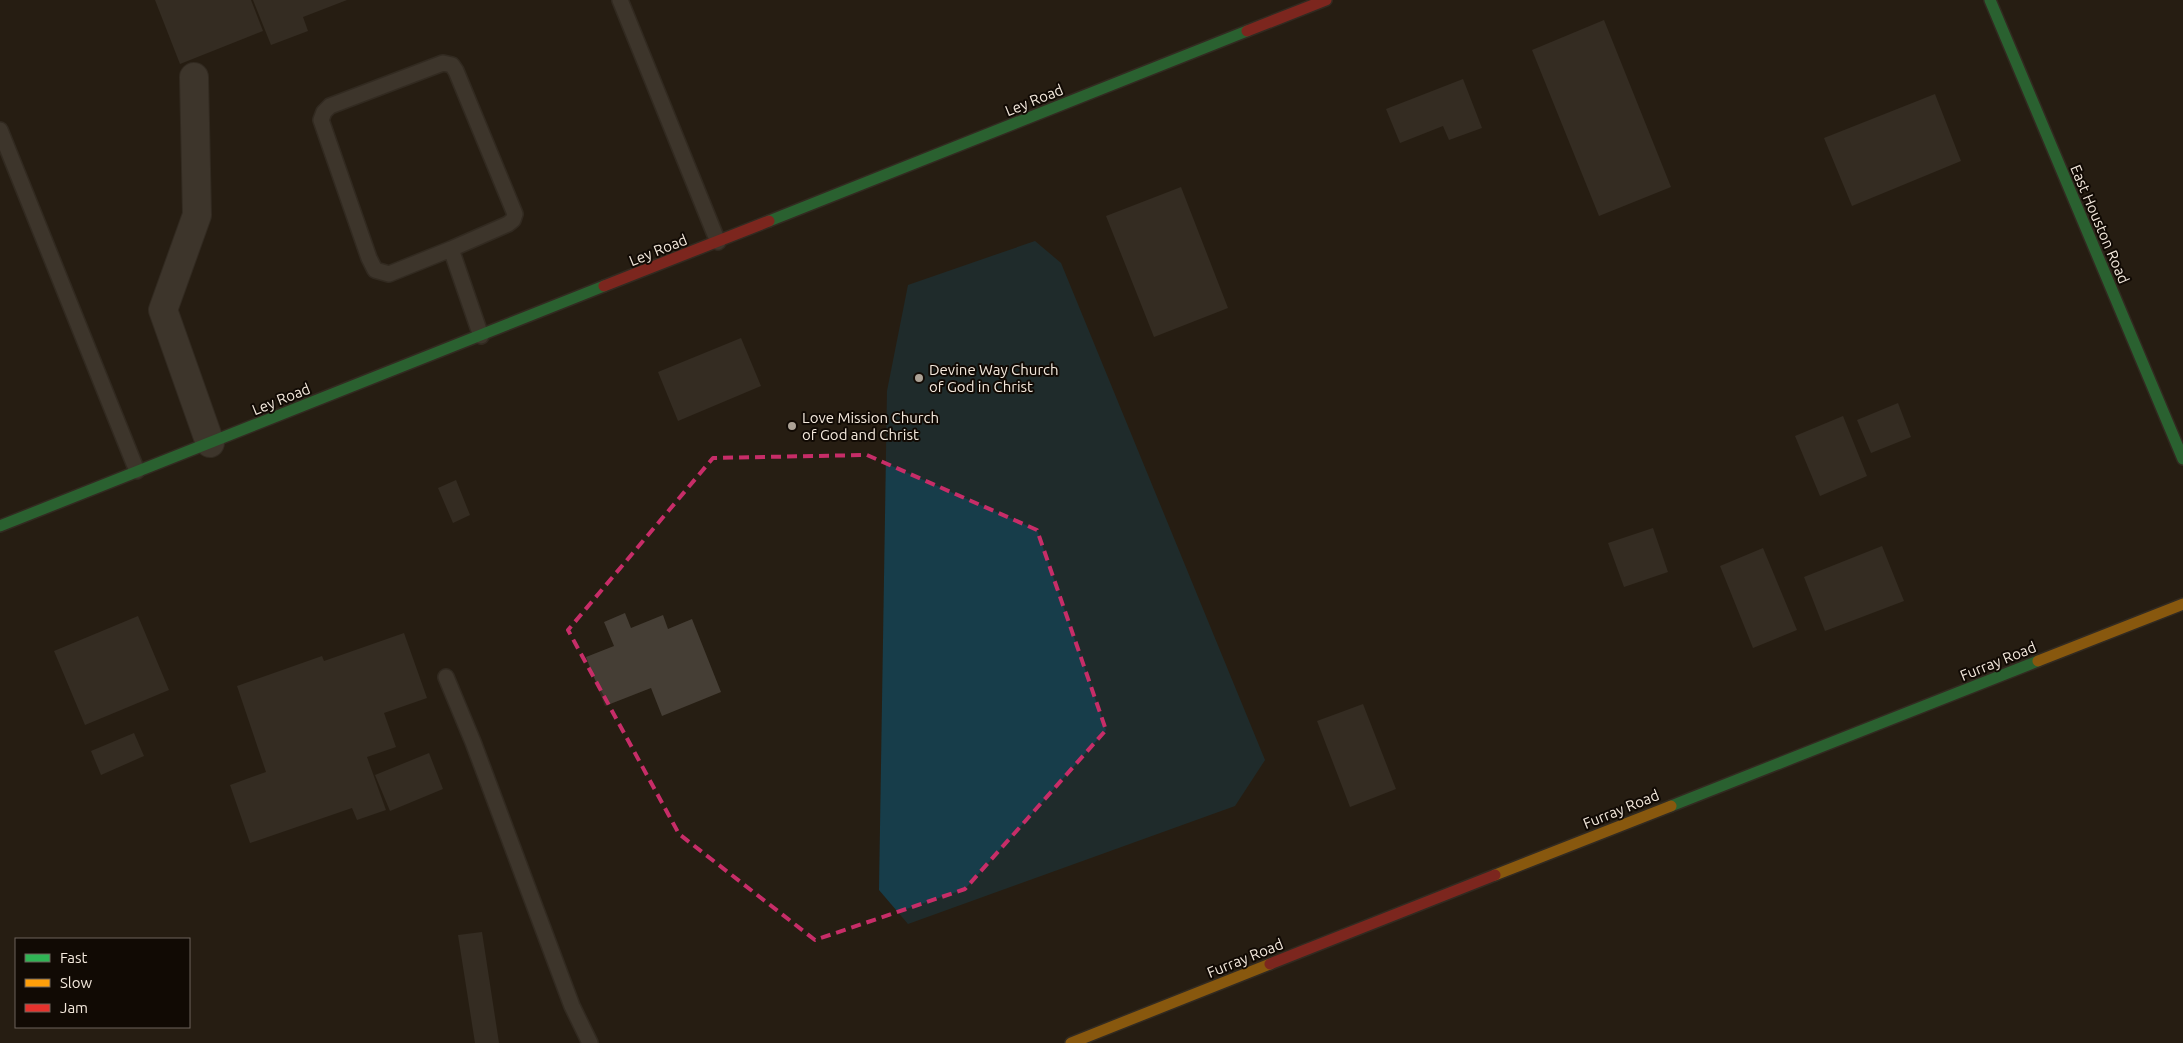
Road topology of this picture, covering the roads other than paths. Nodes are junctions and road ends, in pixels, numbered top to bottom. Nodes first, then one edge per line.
1 (620, 0) edge
2 (1326, 0) edge
3 (1990, 0) edge
4 (194, 77) dead end
5 (0, 130) edge
6 (718, 242) junction
7 (451, 249) junction
8 (481, 336) junction
9 (210, 443) junction
10 (2183, 459) edge
11 (138, 471) junction
12 (0, 526) edge
13 (2183, 604) edge
14 (446, 677) dead end
15 (590, 1043) edge
16 (1071, 1043) edge

1 - 6 lane
2 - 6 street, Ley Road
3 - 10 street, East Houston Road
4 - 9 street
5 - 11 lane
6 - 8 street, Ley Road
7 - 7 lane
7 - 8 lane
8 - 9 street, Ley Road
9 - 11 street, Ley Road
11 - 12 street, Ley Road
13 - 16 street, Furray Road
14 - 15 lane

